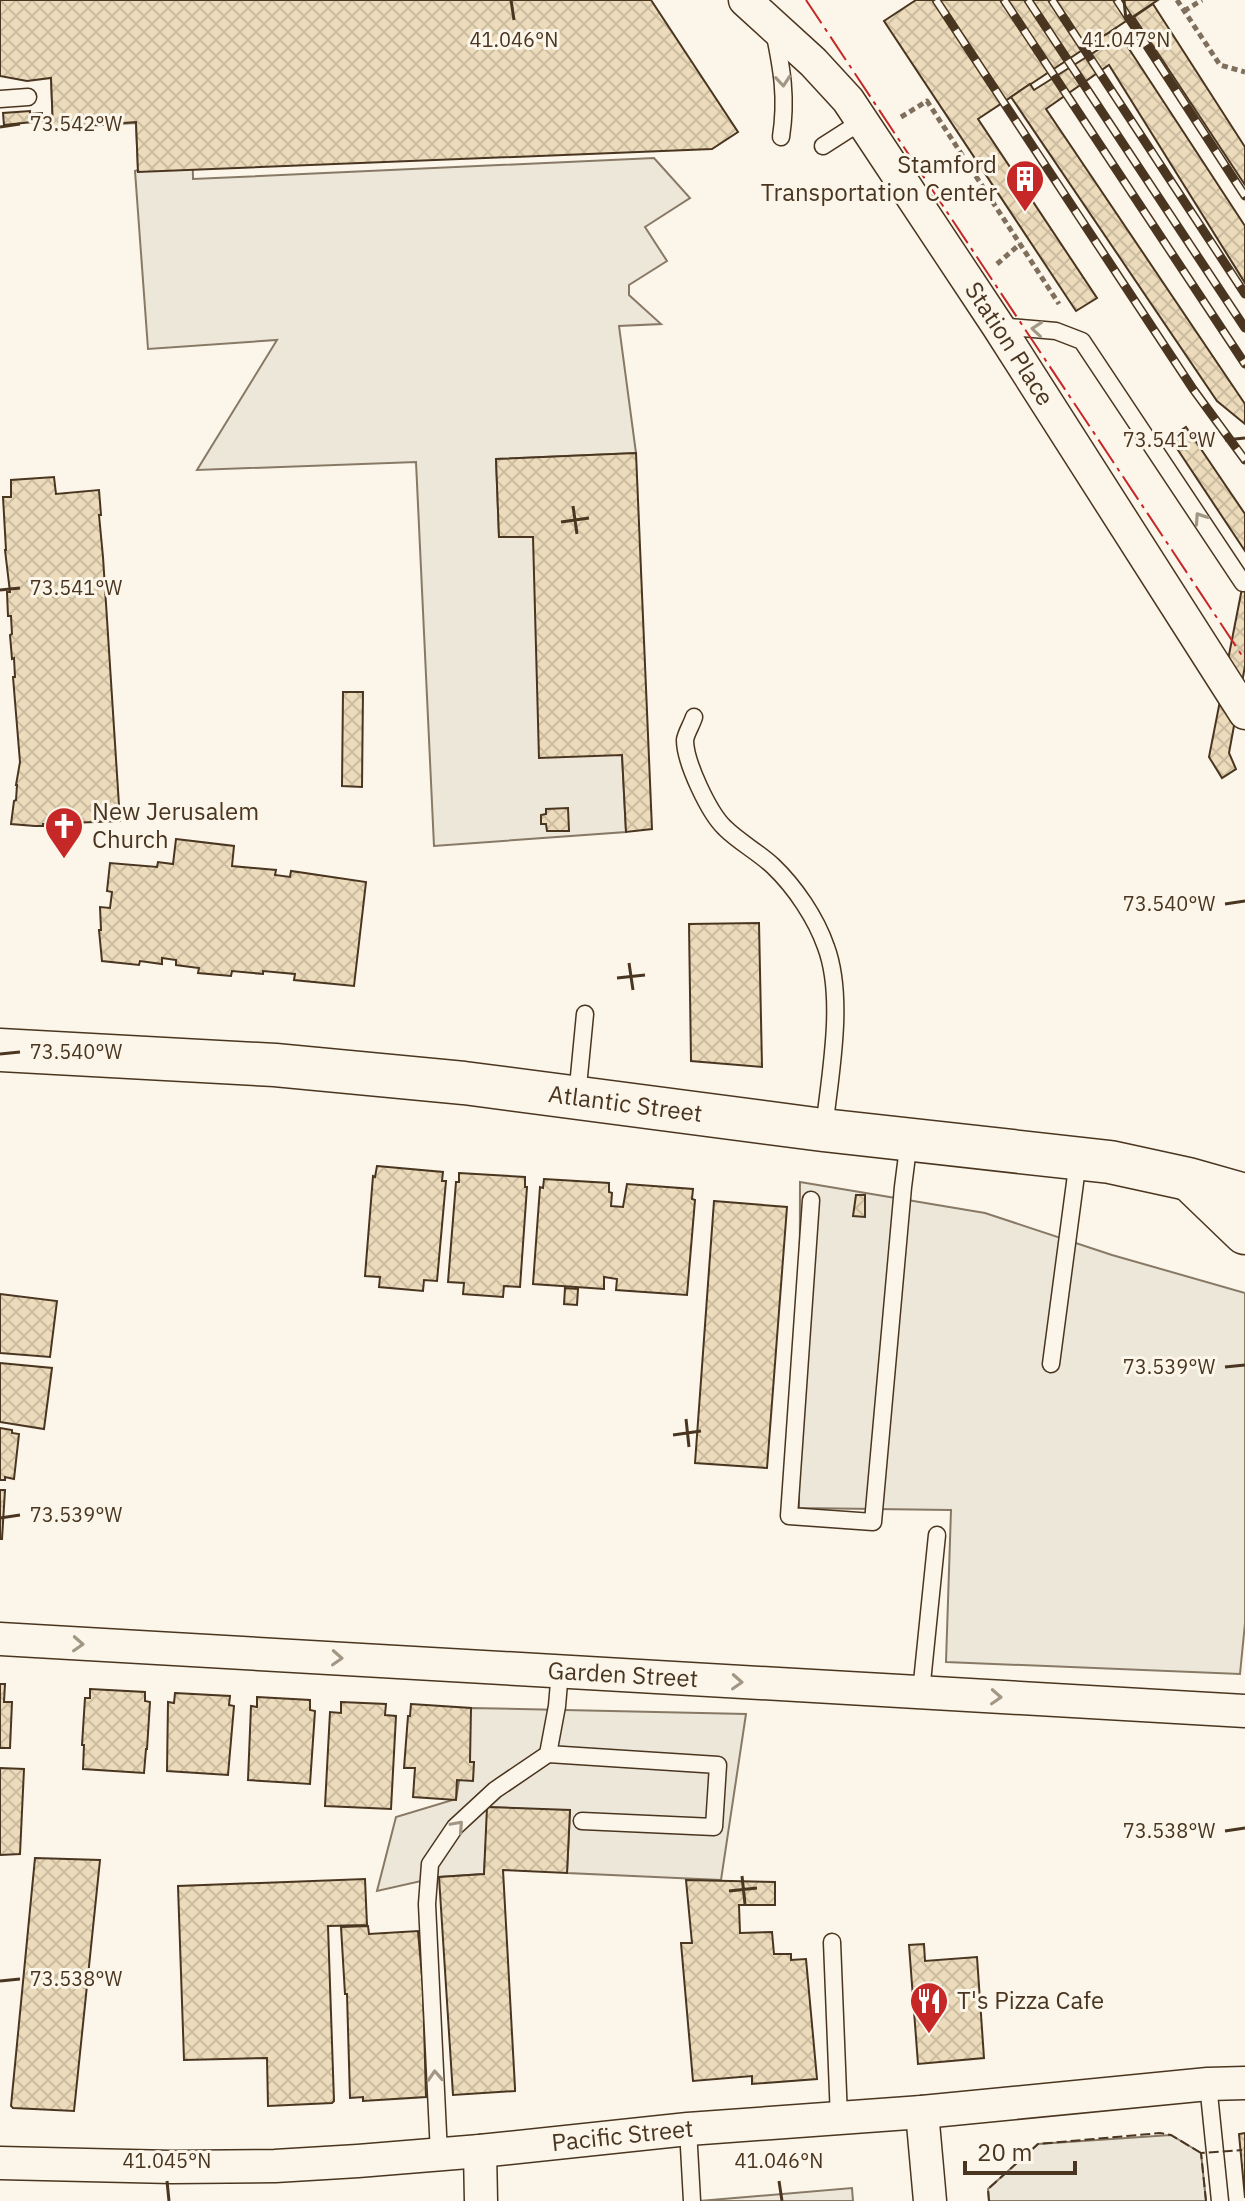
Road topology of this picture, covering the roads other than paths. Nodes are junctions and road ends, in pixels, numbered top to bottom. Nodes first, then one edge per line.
1 (745, 0) edge
2 (773, 26) junction
3 (28, 97) dead end
4 (0, 99) edge
5 (877, 122) junction
6 (781, 137) dead end
7 (823, 146) dead end
8 (998, 326) junction
9 (1243, 583) dead end
10 (1245, 713) edge
11 (694, 717) dead end
12 (585, 1014) dead end
13 (0, 1050) edge
14 (577, 1097) junction
15 (823, 1130) junction
16 (910, 1139) junction
17 (1078, 1158) junction
18 (1188, 1179) junction
19 (1245, 1195) edge
20 (811, 1200) dead end
21 (1245, 1233) edge
22 (1051, 1364) dead end
23 (937, 1535) dead end
24 (0, 1639) edge
25 (560, 1671) junction
26 (921, 1692) junction
27 (1245, 1711) edge
28 (548, 1754) junction
29 (582, 1821) dead end
30 (832, 1942) dead end
31 (1245, 2083) edge
32 (1208, 2084) junction
33 (922, 2112) junction
34 (839, 2118) junction
35 (688, 2129) junction
36 (480, 2151) junction
37 (439, 2154) junction
38 (0, 2163) edge
39 (481, 2201) edge
40 (692, 2201) edge
41 (930, 2201) edge
42 (1220, 2201) edge

1 - 2 street, Station Place
2 - 5 street, Station Place
2 -> 6 lane
3 - 4 lane
5 - 7 lane
5 - 8 street, Station Place
9 -> 8 lane
8 - 10 street, Station Place
11 - 15 lane
12 - 14 lane
13 - 14 street, Atlantic Street
14 - 15 street, Atlantic Street
15 - 16 street, Atlantic Street
16 - 17 street, Atlantic Street
16 - 20 lane
17 - 18 street, Atlantic Street
17 - 22 lane
18 - 19 street, Atlantic Street
18 - 21 street
23 - 26 lane
24 -> 25 street, Garden Street
25 -> 26 street, Garden Street
25 - 28 lane
26 -> 27 street, Garden Street
28 - 29 lane
37 -> 28 lane
30 - 34 lane
31 - 32 street, Pacific Street
32 - 33 street, Pacific Street
32 - 42 lane
33 - 34 street, Pacific Street
33 - 41 street
34 - 35 street, Pacific Street
35 - 36 street, Pacific Street
35 - 40 lane
36 - 37 street, Pacific Street
36 - 39 street
37 - 38 street, Pacific Street

